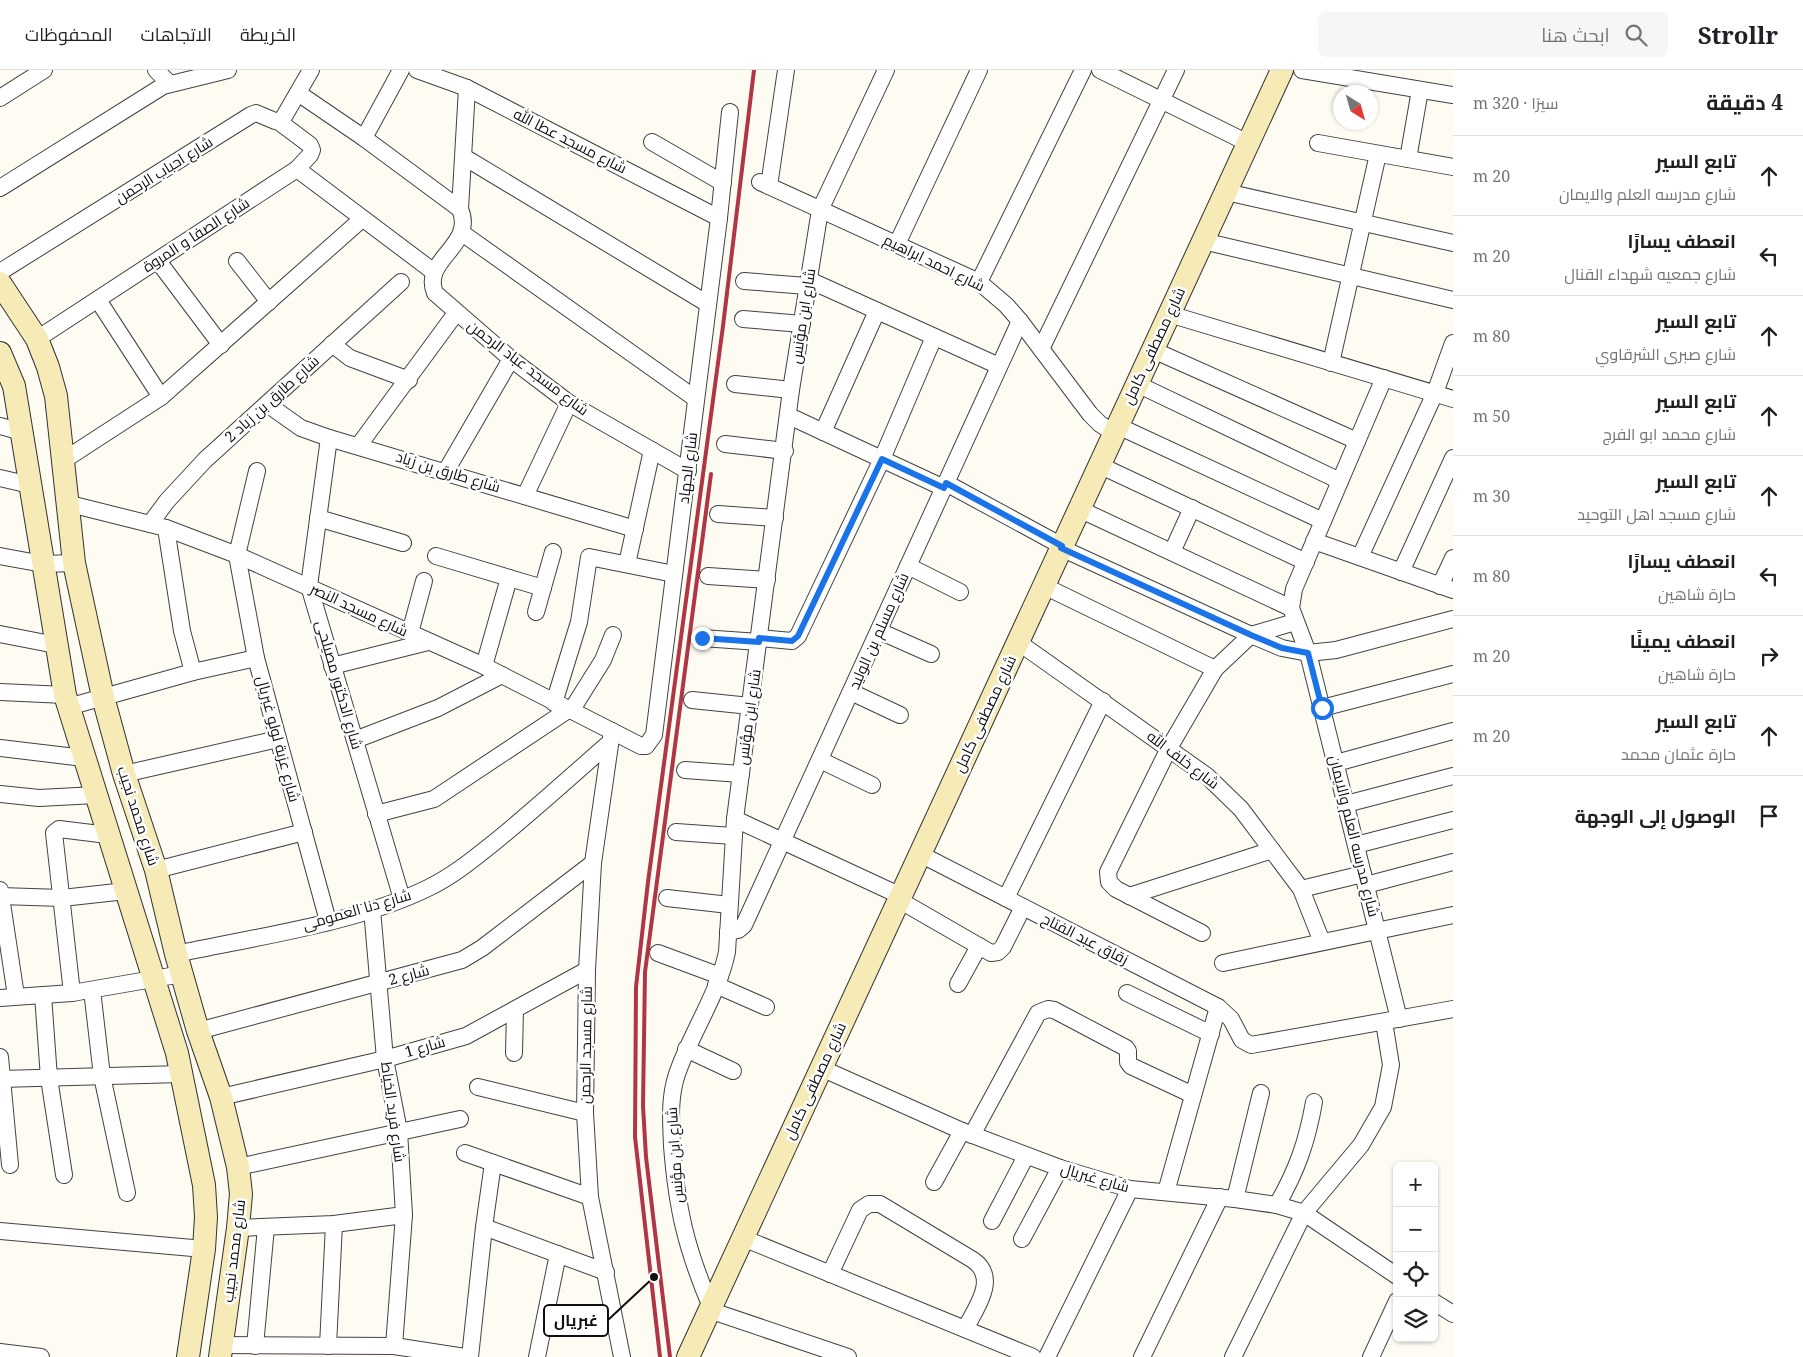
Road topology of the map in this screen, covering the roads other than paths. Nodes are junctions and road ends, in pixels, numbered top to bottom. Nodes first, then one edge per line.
1 (44, 70) edge
2 (156, 70) edge
3 (228, 70) edge
4 (311, 70) edge
5 (401, 70) edge
6 (417, 70) edge
7 (786, 70) edge
8 (886, 70) edge
9 (979, 70) edge
10 (1083, 70) edge
11 (1100, 70) edge
12 (1176, 70) edge
13 (1282, 70) edge
14 (1302, 70) edge
15 (170, 84) junction
16 (468, 88) junction
17 (1420, 90) junction
18 (298, 93) junction
19 (1453, 95) edge
20 (0, 98) edge
21 (1161, 101) junction
22 (730, 112) dead end
23 (278, 121) junction
24 (364, 138) junction
25 (652, 142) dead end
26 (1248, 143) junction
27 (1318, 143) dead end
28 (1378, 154) junction
29 (464, 157) junction
30 (1408, 159) junction
31 (1453, 167) edge
32 (297, 169) junction
33 (723, 182) junction
34 (0, 188) edge
35 (1226, 192) junction
36 (460, 210) junction
37 (820, 210) junction
38 (719, 218) junction
39 (362, 220) junction
40 (1363, 223) junction
41 (462, 233) junction
42 (1203, 240) junction
43 (897, 244) junction
44 (1453, 244) edge
45 (158, 261) junction
46 (237, 261) dead end
47 (0, 272) edge
48 (434, 272) junction
49 (1351, 276) junction
50 (744, 281) dead end
51 (401, 282) dead end
52 (979, 282) junction
53 (0, 283) edge
54 (808, 283) junction
55 (98, 300) junction
56 (1453, 300) edge
57 (269, 302) junction
58 (708, 304) junction
59 (877, 311) junction
60 (456, 313) junction
61 (1169, 314) junction
62 (743, 319) dead end
63 (1020, 320) junction
64 (802, 324) junction
65 (934, 337) junction
66 (37, 339) junction
67 (1453, 343) edge
68 (332, 344) junction
69 (221, 345) junction
70 (1041, 349) junction
71 (1152, 350) junction
72 (0, 353) edge
73 (511, 359) junction
74 (1331, 362) junction
75 (999, 366) junction
76 (1384, 378) junction
77 (409, 380) junction
78 (735, 384) dead end
79 (1137, 384) junction
80 (792, 390) junction
81 (1435, 394) junction
82 (161, 397) junction
83 (696, 399) junction
84 (1453, 399) edge
85 (569, 403) junction
86 (267, 404) junction
87 (789, 416) junction
88 (0, 426) edge
89 (1116, 430) junction
90 (22, 432) junction
91 (823, 432) junction
92 (329, 438) junction
93 (1357, 442) junction
94 (725, 444) dead end
95 (358, 446) junction
96 (652, 450) junction
97 (784, 450) junction
98 (1453, 458) edge
99 (882, 459) junction
100 (64, 460) junction
101 (1099, 466) junction
102 (257, 471) dead end
103 (446, 471) junction
104 (688, 471) junction
105 (0, 478) edge
106 (1340, 481) junction
107 (30, 485) junction
108 (945, 485) junction
109 (525, 496) junction
110 (66, 503) junction
111 (1192, 508) junction
112 (1079, 509) junction
113 (718, 514) dead end
114 (318, 518) junction
115 (775, 518) junction
116 (1323, 521) junction
117 (150, 524) junction
118 (166, 528) junction
119 (635, 529) junction
120 (1314, 541) junction
121 (403, 543) dead end
122 (1062, 547) junction
123 (554, 552) dead end
124 (1172, 552) junction
125 (237, 555) junction
126 (0, 556) edge
127 (436, 556) dead end
128 (1360, 557) junction
129 (1453, 558) edge
130 (1306, 562) junction
131 (74, 563) junction
132 (43, 564) junction
133 (628, 564) junction
134 (908, 566) junction
135 (1401, 572) junction
136 (674, 574) junction
137 (708, 576) dead end
138 (509, 578) junction
139 (767, 580) junction
140 (424, 581) dead end
141 (310, 586) junction
142 (1044, 586) junction
143 (543, 588) junction
144 (1446, 588) edge
145 (960, 592) dead end
146 (536, 612) dead end
147 (1293, 615) junction
148 (1453, 620) edge
149 (879, 631) junction
150 (410, 633) junction
151 (0, 634) edge
152 (613, 635) dead end
153 (1251, 635) junction
154 (702, 638) dead end
155 (759, 640) junction
156 (428, 642) junction
157 (1018, 642) junction
158 (56, 646) junction
159 (1308, 653) junction
160 (932, 654) dead end
161 (256, 658) junction
162 (332, 666) junction
163 (484, 666) junction
164 (1215, 669) junction
165 (193, 672) junction
166 (1453, 674) edge
167 (502, 675) junction
168 (0, 692) edge
169 (851, 692) junction
170 (103, 698) junction
171 (692, 700) dead end
172 (66, 701) junction
173 (1103, 701) junction
174 (750, 706) junction
175 (564, 708) junction
176 (1322, 708) junction
177 (900, 715) dead end
178 (1453, 731) edge
179 (610, 738) junction
180 (278, 739) junction
181 (355, 740) junction
182 (641, 746) joint
183 (0, 748) edge
184 (1169, 748) junction
185 (84, 758) junction
186 (820, 760) junction
187 (1336, 763) junction
188 (685, 770) dead end
189 (124, 774) junction
190 (741, 774) junction
191 (1453, 776) edge
192 (872, 784) dead end
193 (0, 794) edge
194 (96, 795) junction
195 (1346, 804) junction
196 (376, 814) junction
197 (735, 819) junction
198 (1453, 820) edge
199 (304, 832) junction
200 (676, 832) dead end
201 (108, 835) junction
202 (733, 836) junction
203 (784, 841) junction
204 (1356, 845) junction
205 (1272, 850) junction
206 (920, 854) junction
207 (1453, 862) edge
208 (593, 863) junction
209 (156, 870) junction
210 (1364, 879) junction
211 (1301, 889) junction
212 (126, 891) junction
213 (1, 894) edge
214 (1129, 896) junction
215 (62, 898) junction
216 (667, 898) dead end
217 (900, 898) junction
218 (1006, 898) junction
219 (402, 899) junction
220 (729, 905) junction
221 (1023, 907) junction
222 (372, 909) junction
223 (1453, 915) edge
224 (328, 921) junction
225 (1377, 931) junction
226 (728, 932) junction
227 (1202, 933) dead end
228 (1322, 942) junction
229 (979, 946) junction
230 (658, 953) dead end
231 (1223, 963) dead end
232 (179, 964) junction
233 (586, 970) junction
234 (154, 981) junction
235 (718, 981) junction
236 (378, 983) junction
237 (958, 984) dead end
238 (92, 990) junction
239 (72, 993) junction
240 (1127, 993) dead end
241 (43, 995) junction
242 (8, 997) edge
243 (1218, 1007) junction
244 (766, 1008) dead end
245 (1453, 1009) edge
246 (515, 1010) junction
247 (1392, 1020) junction
248 (198, 1030) junction
249 (1211, 1034) junction
250 (686, 1050) junction
251 (514, 1053) dead end
252 (0, 1057) edge
253 (385, 1059) junction
254 (821, 1068) junction
255 (733, 1071) dead end
256 (181, 1074) junction
257 (102, 1076) junction
258 (49, 1078) junction
259 (1, 1079) edge
260 (478, 1087) dead end
261 (1261, 1093) dead end
262 (1193, 1095) junction
263 (221, 1097) junction
264 (1314, 1102) dead end
265 (585, 1113) junction
266 (460, 1119) dead end
267 (399, 1131) junction
268 (967, 1133) junction
269 (465, 1153) dead end
270 (1026, 1156) junction
271 (494, 1163) junction
272 (10, 1165) dead end
273 (238, 1167) junction
274 (1060, 1168) junction
275 (64, 1174) dead end
276 (934, 1182) dead end
277 (1130, 1189) junction
278 (1166, 1192) junction
279 (127, 1193) dead end
280 (590, 1197) junction
281 (1228, 1198) junction
282 (1277, 1205) junction
283 (1304, 1214) junction
284 (404, 1215) junction
285 (992, 1221) dead end
286 (334, 1224) junction
287 (266, 1227) junction
288 (484, 1227) junction
289 (238, 1228) junction
290 (0, 1231) edge
291 (743, 1238) junction
292 (1022, 1239) dead end
293 (204, 1249) junction
294 (558, 1254) junction
295 (606, 1272) junction
296 (1393, 1273) edge
297 (830, 1274) junction
298 (1438, 1305) edge
299 (710, 1308) junction
300 (1393, 1310) edge
301 (1453, 1314) edge
302 (965, 1330) junction
303 (255, 1346) junction
304 (328, 1346) junction
305 (394, 1346) junction
306 (221, 1351) edge
307 (361, 1351) edge
308 (307, 1352) edge
309 (3, 1354) edge
310 (41, 1357) edge
311 (188, 1357) edge
312 (465, 1357) edge
313 (470, 1357) edge
314 (537, 1357) edge
315 (622, 1357) edge
316 (688, 1357) edge
317 (848, 1357) edge
318 (1033, 1357) edge
319 (1047, 1357) edge
320 (1142, 1357) edge
321 (1233, 1357) edge
322 (1371, 1357) edge

1 - 20 street
2 - 15 street
3 - 15 street
4 - 18 street
5 - 24 street
6 - 16 street, شارع مسجد عطا الله
7 - 37 street, شارع احمد ابراهيم
8 - 37 street, شارع ابن مؤنس
9 - 43 street
10 - 52 street
11 - 21 street
12 - 21 street
13 - 26 main road, شارع مصطفى كامل
14 - 17 street
15 - 34 street
16 - 29 street
16 - 38 street, شارع مسجد عطا الله
17 - 19 street
17 - 30 street
18 - 23 street
18 - 24 street
21 - 26 street
21 - 70 street
22 - 33 street, شارع الجهاد
23 - 32 street, شارع الصفا و المروة
23 - 47 street, شارع احباب الرحمن
24 - 36 street
25 - 33 street
26 - 35 main road, شارع مصطفى كامل
27 - 28 street
28 - 30 street
28 - 40 street
29 - 36 street
29 - 58 street
30 - 31 street
32 - 39 street
32 - 45 street, شارع الصفا و المروة
33 - 38 street, شارع الجهاد
35 - 40 street
35 - 42 main road, شارع مصطفى كامل
36 - 41 street
37 - 43 street, شارع احمد ابراهيم
37 - 54 street, شارع ابن مؤنس
38 - 58 street, شارع الجهاد
39 - 48 street
39 - 57 street
40 - 44 street
40 - 49 street
41 - 48 street
41 - 83 street
42 - 49 street
42 - 61 main road, شارع مصطفى كامل
43 - 52 street, شارع احمد ابراهيم
45 - 55 street, شارع الصفا و المروة
45 - 69 street
46 - 57 street
48 - 60 street, شارع مسجد عباد الرحمن
49 - 56 street
49 - 74 street
50 - 54 street
51 - 68 street, شارع طارق بن زياد 2
52 - 63 street, شارع احمد ابراهيم
53 - 66 main road, شارع محمد نجيب
54 - 59 street
54 - 64 street, شارع ابن مؤنس
55 - 66 street, شارع الصفا و المروة
55 - 82 street
57 - 69 street
58 - 83 street, شارع الجهاد
59 - 65 street
59 - 91 street
60 - 73 street, شارع مسجد عباد الرحمن
60 - 77 street
61 - 71 main road, شارع مصطفى كامل
61 - 74 street
62 - 64 street
63 - 70 street, شارع احمد ابراهيم
63 - 75 street, شارع مسلم بن الوليد
64 - 80 street, شارع ابن مؤنس
65 - 75 street
65 - 99 street
66 - 100 main road, شارع محمد نجيب
67 - 81 street
68 - 77 street
68 - 86 street, شارع طارق بن زياد 2
69 - 82 street
70 - 89 street, شارع احمد ابراهيم
71 - 79 main road, شارع مصطفى كامل
71 - 93 street
72 - 90 main road, شارع محمد نجيب
73 - 85 street, شارع مسجد عباد الرحمن
73 - 103 street
74 - 76 street
75 - 108 street, شارع مسلم بن الوليد
76 - 81 street
76 - 93 street
77 - 95 street
78 - 80 street
79 - 89 main road, شارع مصطفى كامل
79 - 106 street
80 - 87 street, شارع ابن مؤنس
81 - 84 street
81 - 128 street
82 - 100 street
83 - 104 street, شارع الجهاد
85 - 96 street, شارع مسجد عباد الرحمن
85 - 109 street
86 - 92 street, شارع طارق بن زياد
86 - 117 street, شارع طارق بن زياد 2
87 - 91 street
87 - 97 street, شارع ابن مؤنس
88 - 90 street
89 - 101 main road, شارع مصطفى كامل
89 - 116 street, شارع احمد ابراهيم
90 - 107 main road, شارع محمد نجيب
91 - 99 street
92 - 95 street, شارع طارق بن زياد
92 - 114 street, شارع الدكتور مصيلحى
93 - 106 street
94 - 97 street
95 - 103 street, شارع طارق بن زياد
96 - 104 street, شارع مسجد عباد الرحمن
96 - 119 street
97 - 115 street, شارع ابن مؤنس
98 - 135 street
99 - 108 street
99 - 155 street
100 - 110 main road, شارع محمد نجيب
101 - 111 street
101 - 112 main road, شارع مصطفى كامل
102 - 125 street
103 - 109 street, شارع طارق بن زياد
104 - 136 street, شارع الجهاد
105 - 107 street
106 - 116 street
107 - 132 main road, شارع محمد نجيب
108 - 122 street
108 - 134 street, شارع مسلم بن الوليد
109 - 119 street, شارع طارق بن زياد
110 - 117 street, شارع مسجد النصر
110 - 131 main road, شارع محمد نجيب
111 - 124 street
111 - 130 street
112 - 122 main road, شارع مصطفى كامل
112 - 124 street
113 - 115 street
114 - 121 street
114 - 141 street, شارع الدكتور مصيلحى
115 - 139 street, شارع ابن مؤنس
116 - 120 street
117 - 118 street, شارع مسجد النصر
118 - 125 street, شارع مسجد النصر
118 - 165 street
119 - 133 street
120 - 128 street
120 - 130 street
122 - 142 main road, شارع مصطفى كامل
122 - 153 street
123 - 143 street
124 - 147 street
125 - 141 street, شارع مسجد النصر
125 - 161 street, شارع عزبة لولو غبريال
126 - 132 street
127 - 138 street
128 - 135 street
129 - 144 street
130 - 147 street
131 - 132 street
131 - 170 main road, شارع محمد نجيب
132 - 158 main road, شارع محمد نجيب
133 - 136 street
133 - 175 street
134 - 145 street
134 - 149 street, شارع مسلم بن الوليد
135 - 144 street
136 - 182 street, شارع الجهاد
137 - 139 street
138 - 143 street
138 - 163 street
139 - 155 street, شارع ابن مؤنس
140 - 150 street
141 - 150 street, شارع مسجد النصر
141 - 162 street, شارع الدكتور مصيلحى
142 - 157 main road, شارع مصطفى كامل
142 - 164 street
143 - 146 street
147 - 153 street
147 - 159 street, شارع مدرسه العلم والايمان
148 - 159 street
149 - 160 street
149 - 169 street, شارع مسلم بن الوليد
150 - 156 street, شارع مسجد النصر
151 - 158 street
152 - 175 street
153 - 159 street
153 - 164 street
154 - 155 street
155 - 174 street, شارع ابن مؤنس
156 - 162 street
156 - 163 street, شارع مسجد النصر
157 - 173 street, شارع خلف الله
157 - 206 main road, شارع مصطفى كامل
158 - 172 main road, شارع محمد نجيب
159 - 176 street, شارع مدرسه العلم والايمان
161 - 165 street
161 - 180 street, شارع عزبة لولو غبريال
162 - 181 street, شارع الدكتور مصيلحى
163 - 167 street, شارع مسجد النصر
164 - 184 street
165 - 170 street
166 - 176 street
167 - 175 street, شارع مسجد النصر
167 - 181 street
168 - 172 street
169 - 177 street
169 - 186 street, شارع مسلم بن الوليد
170 - 172 street
170 - 189 main road, شارع محمد نجيب
171 - 174 street
172 - 185 main road, شارع محمد نجيب
173 - 184 street, شارع خلف الله
173 - 218 street
174 - 190 street, شارع ابن مؤنس
175 - 179 street, شارع مسجد النصر
175 - 196 street
176 - 187 street, شارع مدرسه العلم والايمان
178 - 187 street
179 - 182 street, شارع مسجد النصر
179 - 208 street, شارع مسجد الرحمن
179 - 219 street, شارع دنا العمومى
180 - 189 street
180 - 199 street, شارع عزبة لولو غبريال
181 - 196 street, شارع الدكتور مصيلحى
183 - 185 street
184 - 205 street, شارع خلف الله
184 - 214 street
185 - 194 main road, شارع محمد نجيب
186 - 192 street
186 - 203 street, شارع مسلم بن الوليد
187 - 195 street, شارع مدرسه العلم والايمان
188 - 190 street
189 - 209 main road, شارع محمد نجيب
190 - 197 street, شارع ابن مؤنس
191 - 195 street
193 - 194 street
194 - 201 main road, شارع محمد نجيب
195 - 204 street, شارع مدرسه العلم والايمان
196 - 219 street, شارع الدكتور مصيلحى
197 - 202 street, شارع ابن مؤنس
197 - 203 street
198 - 204 street
199 - 209 street
199 - 224 street, شارع عزبة لولو غبريال
200 - 202 street
201 - 212 main road, شارع محمد نجيب
201 - 215 street
202 - 220 street, شارع ابن مؤنس
203 - 217 street
203 - 226 street, شارع مسلم بن الوليد
204 - 210 street, شارع مدرسه العلم والايمان
205 - 211 street, شارع خلف الله
205 - 214 street
206 - 217 main road, شارع مصطفى كامل
206 - 218 street, زقاق عبد الفتاح
207 - 210 street
208 - 233 street, شارع مسجد الرحمن
208 - 236 street, شارع 2
209 - 232 main road, شارع محمد نجيب
210 - 211 street
210 - 225 street, شارع مدرسه العلم والايمان
211 - 228 street, شارع خلف الله
212 - 215 street
212 - 234 main road, شارع محمد نجيب
213 - 215 street
213 - 242 street
214 - 227 street
215 - 239 street
216 - 220 street
217 - 229 street
217 - 254 main road, شارع مصطفى كامل
218 - 221 street, زقاق عبد الفتاح
219 - 222 street, شارع دنا العمومى
220 - 226 street, شارع ابن مؤنس
221 - 229 street
221 - 243 street, زقاق عبد الفتاح
222 - 224 street, شارع دنا العمومى
222 - 236 street, شارع فريد الخياط
223 - 225 street
224 - 232 street, شارع دنا العمومى
225 - 228 street
225 - 247 street, شارع مدرسه العلم والايمان
226 - 235 street, شارع ابن مؤنس
228 - 231 street
229 - 237 street
230 - 235 street
232 - 234 street, شارع دنا العمومى
232 - 248 main road, شارع محمد نجيب
233 - 246 street, شارع 1
233 - 265 street, شارع مسجد الرحمن
234 - 238 street, شارع دنا العمومى
234 - 256 main road, شارع محمد نجيب
235 - 244 street
235 - 250 street, شارع ابن مؤنس
236 - 248 street, شارع 2
236 - 253 street, شارع فريد الخياط
238 - 239 street, شارع دنا العمومى
238 - 257 street
239 - 241 street, شارع دنا العمومى
240 - 249 street
241 - 242 street, شارع دنا العمومى
241 - 258 street
243 - 247 street, زقاق عبد الفتاح
243 - 249 street
245 - 247 street
246 - 251 street
246 - 253 street, شارع 1
247 - 283 street, شارع مدرسه العلم والايمان
248 - 263 main road, شارع محمد نجيب
249 - 262 street
250 - 255 street
250 - 299 street, شارع ابن مؤنس
252 - 259 street
253 - 263 street, شارع 1
253 - 267 street, شارع فريد الخياط
254 - 268 street, شارع غبريال
254 - 291 main road, شارع مصطفى كامل
256 - 257 street
256 - 293 main road, شارع محمد نجيب
257 - 258 street
257 - 279 street
258 - 259 street
258 - 275 street
259 - 272 street
260 - 265 street
261 - 281 street
262 - 268 street
262 - 278 street
263 - 273 main road, شارع محمد نجيب
264 - 282 street
265 - 280 street, شارع مسجد الرحمن
266 - 267 street
267 - 273 street
267 - 284 street, شارع فريد الخياط
268 - 270 street, شارع غبريال
268 - 276 street
269 - 271 street
270 - 274 street, شارع غبريال
270 - 285 street
271 - 280 street
271 - 288 street
273 - 289 main road, شارع محمد نجيب
274 - 277 street, شارع غبريال
274 - 292 street
277 - 278 street, شارع غبريال
277 - 319 street
278 - 281 street, شارع غبريال
280 - 295 street, شارع مسجد الرحمن
281 - 282 street, شارع غبريال
281 - 320 street
282 - 283 street, شارع غبريال
283 - 296 street, شارع غبريال
283 - 321 street, شارع مدرسه العلم والايمان
284 - 286 street
284 - 305 street, شارع فريد الخياط
286 - 287 street
286 - 304 street
287 - 289 street
287 - 303 street
288 - 294 street
288 - 313 street
289 - 306 main road, شارع محمد نجيب
290 - 293 street
291 - 297 street
291 - 299 main road, شارع مصطفى كامل
293 - 311 main road, شارع محمد نجيب
294 - 295 street
294 - 314 street
295 - 315 street, شارع مسجد الرحمن
297 - 302 street
297 - 302 street
298 - 301 street
299 - 316 main road, شارع مصطفى كامل
299 - 317 street
300 - 322 street
302 - 318 street
303 - 306 street
303 - 308 street
304 - 307 street
304 - 308 street
305 - 307 street
305 - 312 street
309 - 310 street

